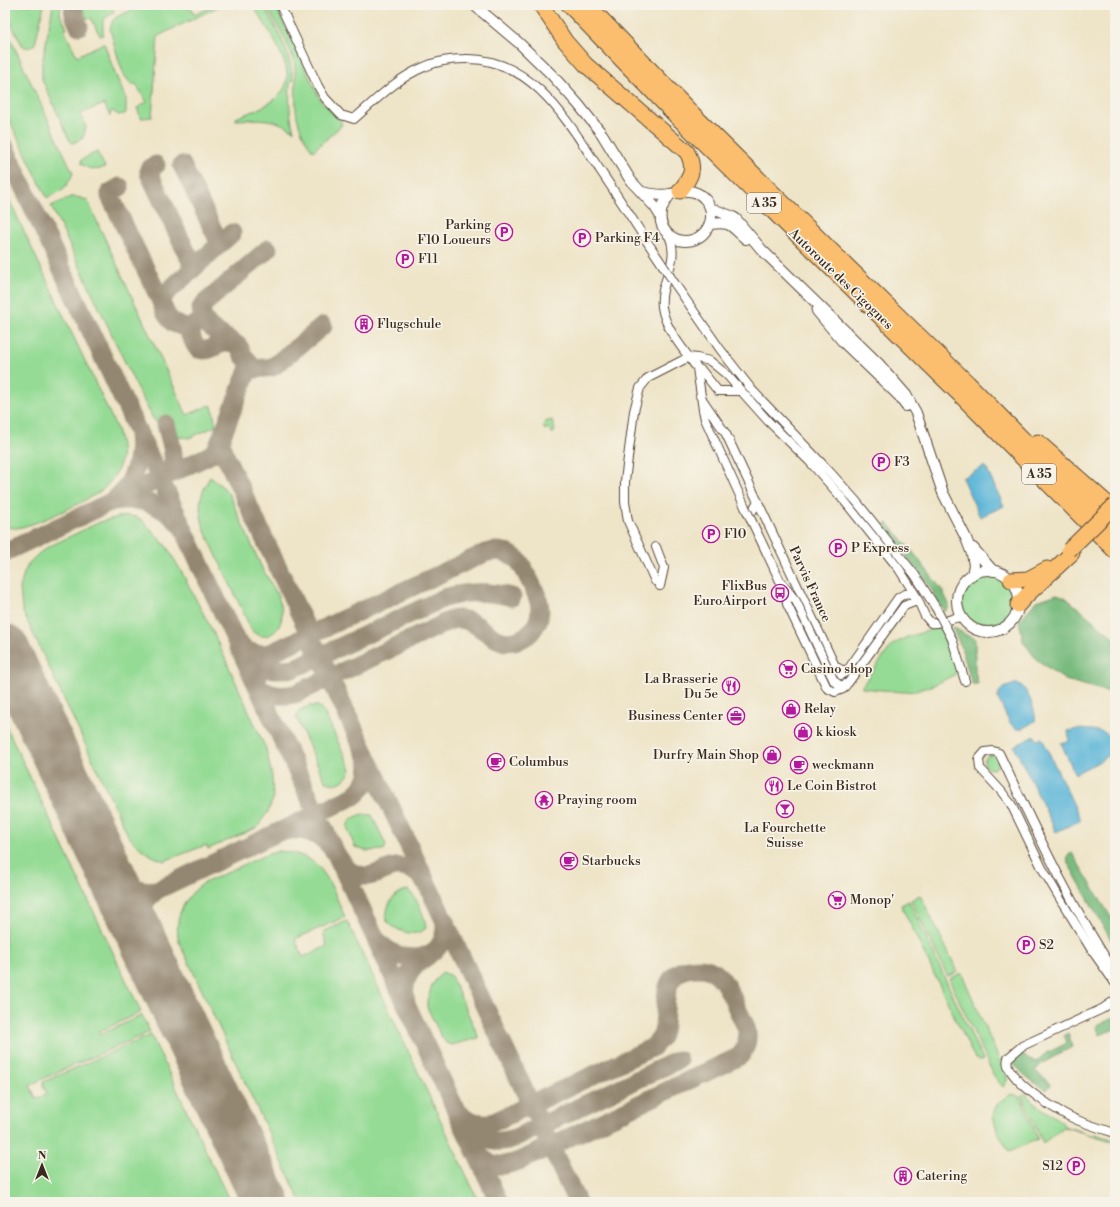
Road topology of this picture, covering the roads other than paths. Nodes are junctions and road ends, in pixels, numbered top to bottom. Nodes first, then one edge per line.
1 (280, 5) edge
2 (474, 5) edge
3 (541, 5) edge
4 (569, 5) edge
5 (588, 5) edge
6 (642, 192) junction
7 (675, 193) junction
8 (710, 208) junction
9 (660, 215) junction
10 (710, 224) junction
11 (669, 236) junction
12 (762, 250) junction
13 (800, 287) junction
14 (689, 357) junction
15 (862, 360) junction
16 (878, 363) junction
17 (697, 368) junction
18 (968, 383) junction
19 (740, 391) junction
20 (700, 396) junction
21 (921, 430) junction
22 (758, 500) junction
23 (1115, 505) edge
24 (753, 510) dead end
25 (1115, 511) edge
26 (1115, 532) edge
27 (966, 538) junction
28 (656, 547) dead end
29 (1115, 551) edge
30 (1071, 552) junction
31 (994, 570) junction
32 (972, 575) junction
33 (1012, 580) junction
34 (918, 599) junction
35 (1018, 605) junction
36 (960, 616) junction
37 (847, 671) junction
38 (835, 677) dead end
39 (965, 681) dead end
40 (1115, 972) edge
41 (1115, 983) edge
42 (1115, 1000) edge
43 (1115, 1133) edge

1 - 39 street, bridge
2 - 6 street
3 - 7 highway
4 - 29 highway, Autoroute des Cigognes / A 35
5 - 18 highway, Autoroute des Cigognes / A 35
6 - 7 street
6 - 9 street
7 - 8 street
7 - 9 street
8 - 10 street
8 - 12 street
9 - 11 street
10 - 11 street
10 - 12 street
11 - 14 street
12 - 13 street
13 - 15 street
13 - 16 street
14 - 17 street
14 - 19 street
14 - 28 street
15 - 16 street
15 - 21 street
16 - 21 street
17 - 19 street
17 - 20 street
18 - 25 highway
18 - 26 highway, Autoroute des Cigognes / A 35
19 - 34 street
20 - 22 street, Parvis France
20 - 34 street, bridge
21 - 27 street
22 - 24 street
22 - 37 street, Parvis France
23 - 30 highway, bridge
25 - 30 highway
27 - 31 street
27 - 32 street
30 - 33 highway
30 - 35 highway
31 - 32 street
31 - 33 street
32 - 36 street
33 - 35 street
34 - 36 street
34 - 37 street
35 - 36 street
37 - 38 street
40 - 41 street
42 - 43 street

